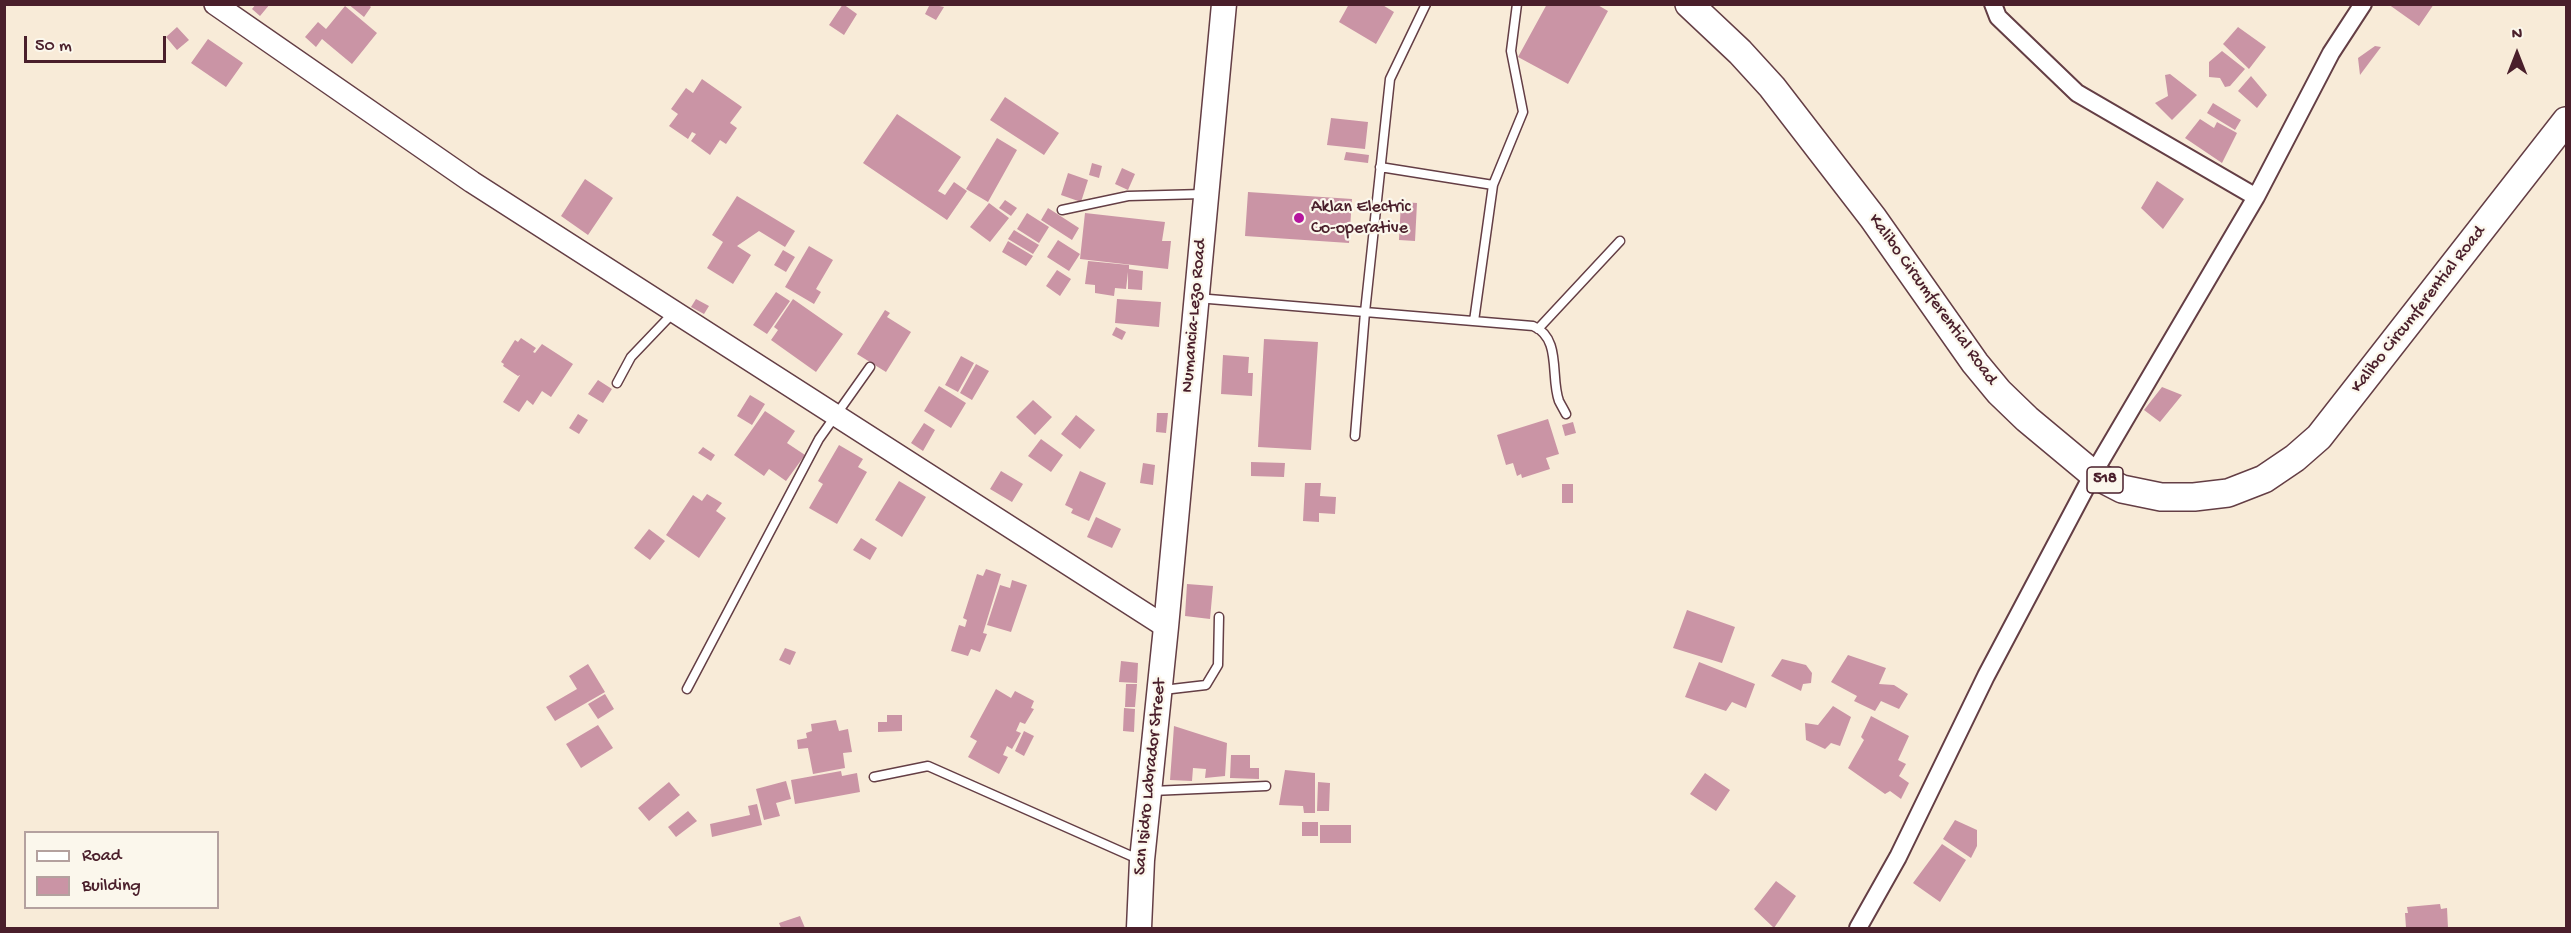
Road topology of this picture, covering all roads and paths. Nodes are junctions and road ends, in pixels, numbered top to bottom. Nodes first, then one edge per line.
1 (215, 4) edge
2 (1224, 4) edge
3 (1425, 4) edge
4 (1517, 4) edge
5 (1689, 4) edge
6 (1993, 4) edge
7 (2363, 4) edge
8 (2566, 121) edge
9 (1380, 167) junction
10 (1493, 185) junction
11 (1207, 194) junction
12 (2256, 197) junction
13 (1062, 210) dead end
14 (1620, 242) dead end
15 (1197, 298) junction
16 (675, 312) junction
17 (1365, 312) junction
18 (1474, 321) junction
19 (1538, 329) junction
20 (870, 367) dead end
21 (617, 383) dead end
22 (835, 414) junction
23 (1566, 414) dead end
24 (1355, 436) dead end
25 (2093, 474) junction
26 (1220, 617) dead end
27 (1166, 627) junction
28 (687, 689) dead end
29 (1160, 690) junction
30 (874, 777) dead end
31 (1266, 786) dead end
32 (1149, 791) junction
33 (1142, 860) junction
34 (1139, 928) edge
35 (1858, 928) edge

1 - 16 street
2 - 11 main road, Numancia-Lezo Road
3 - 9 lane
4 - 10 lane
5 - 25 main road, Kalibo Circumferential Road / 518
6 - 12 street
7 - 12 street
8 - 25 main road, Kalibo Circumferential Road / 518
9 - 10 lane
9 - 17 lane
10 - 18 lane
11 - 13 lane
11 - 15 main road, Numancia-Lezo Road
12 - 25 street
14 - 19 lane
15 - 17 lane
15 - 27 main road, Numancia-Lezo Road
16 - 21 lane
16 - 22 street
17 - 18 lane
17 - 24 lane
18 - 19 lane
19 - 23 lane
20 - 22 lane
22 - 27 street
22 - 28 lane
25 - 35 street
26 - 29 lane
27 - 29 main road, San Isidro Labrador Street
29 - 32 main road, San Isidro Labrador Street
30 - 33 lane
31 - 32 lane
32 - 33 main road, San Isidro Labrador Street
33 - 34 main road, San Isidro Labrador Street

